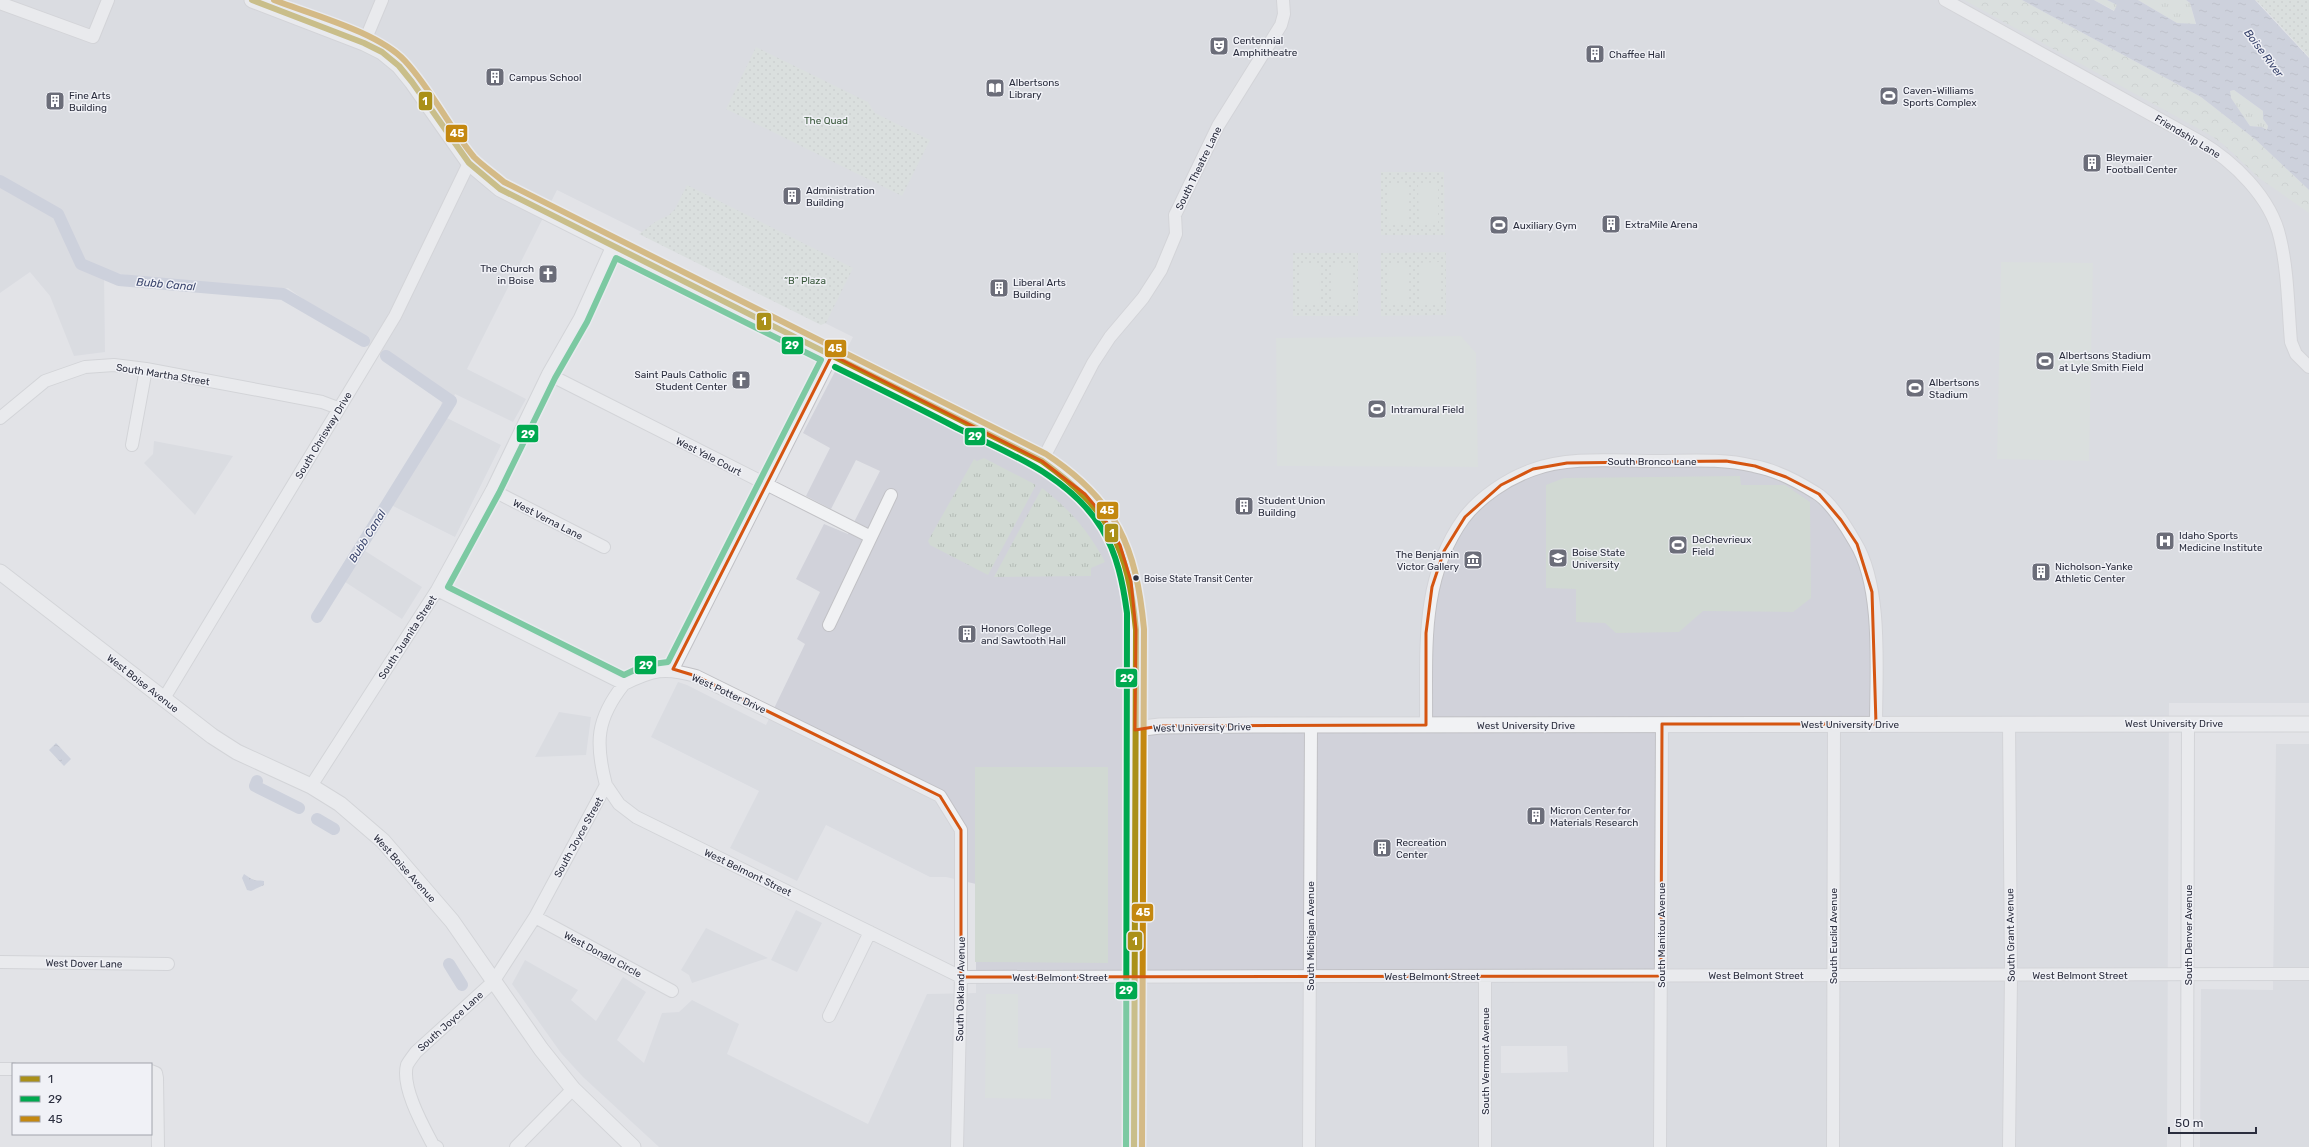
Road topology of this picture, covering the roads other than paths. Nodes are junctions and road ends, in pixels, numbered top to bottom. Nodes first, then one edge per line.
1 (108, 0) edge
2 (252, 0) edge
3 (382, 0) edge
4 (1283, 0) edge
5 (1945, 0) edge
6 (0, 3) edge
7 (364, 43) junction
8 (469, 163) junction
9 (612, 247) junction
10 (832, 355) junction
11 (2309, 367) edge
12 (146, 369) junction
13 (548, 374) junction
14 (338, 408) junction
15 (0, 418) edge
16 (132, 445) dead end
17 (1042, 461) junction
18 (765, 484) junction
19 (492, 490) junction
20 (891, 495) dead end
21 (871, 537) junction
22 (604, 547) dead end
23 (0, 572) edge
24 (437, 590) junction
25 (829, 625) dead end
26 (673, 669) junction
27 (624, 684) junction
28 (164, 700) junction
29 (2008, 723) junction
30 (2188, 723) junction
31 (1662, 724) junction
32 (1834, 724) junction
33 (1876, 724) junction
34 (2309, 724) edge
35 (1426, 725) junction
36 (1311, 726) junction
37 (1135, 729) junction
38 (606, 785) junction
39 (311, 786) junction
40 (960, 830) joint
41 (535, 917) junction
42 (870, 932) junction
43 (0, 962) edge
44 (168, 964) dead end
45 (2309, 974) edge
46 (1832, 975) junction
47 (2011, 975) junction
48 (2188, 975) junction
49 (1310, 976) junction
50 (1485, 976) junction
51 (1661, 976) junction
52 (961, 977) junction
53 (1135, 977) junction
54 (493, 982) junction
55 (672, 991) dead end
56 (828, 1016) dead end
57 (0, 1069) edge
58 (12, 1069) edge
59 (152, 1071) edge
60 (573, 1088) junction
61 (158, 1147) edge
62 (437, 1147) edge
63 (516, 1147) edge
64 (633, 1147) edge
65 (957, 1147) edge
66 (1134, 1147) edge
67 (1309, 1147) edge
68 (1485, 1147) edge
69 (1660, 1147) edge
70 (1833, 1147) edge
71 (2009, 1147) edge
72 (2187, 1147) edge

1 - 6 street
2 - 7 street
3 - 7 street
4 - 17 street, South Theatre Lane
5 - 11 street, Friendship Lane
7 - 8 street
8 - 9 street
8 - 14 street, South Chrisway Drive
9 - 10 street
9 - 13 street, South Juanita Street
10 - 17 street
10 - 18 street
12 - 14 street, South Martha Street
12 - 15 street, South Martha Street
12 - 16 street
13 - 18 street, West Yale Court
13 - 19 street, South Juanita Street
14 - 28 street, South Chrisway Drive
17 - 37 street
18 - 21 street, West Yale Court
18 - 26 street
19 - 22 street, West Verna Lane
19 - 24 street, South Juanita Street
20 - 21 street
21 - 25 street
23 - 28 street, West Boise Avenue
24 - 27 street
24 - 39 street, South Juanita Street
26 - 27 street, West Potter Drive
26 - 40 street, West Potter Drive
27 - 38 street, South Joyce Street
28 - 39 street, West Boise Avenue
29 - 30 street, West University Drive
29 - 33 street, West University Drive
29 - 47 street, South Grant Avenue
30 - 34 street, West University Drive
30 - 48 street, South Denver Avenue
31 - 32 street, West University Drive
31 - 35 street, West University Drive
31 - 51 street, South Manitou Avenue
32 - 33 street, West University Drive
32 - 46 street, South Euclid Avenue
33 - 35 street, South Bronco Lane
35 - 36 street, West University Drive
36 - 37 street, West University Drive
36 - 49 street, South Michigan Avenue
37 - 53 street
38 - 41 street, South Joyce Street
38 - 42 street, West Belmont Street
39 - 54 street, West Boise Avenue
40 - 52 street, South Oakland Avenue
41 - 54 street, South Joyce Street
41 - 55 street, West Donald Circle
42 - 52 street, West Belmont Street
42 - 56 street
43 - 44 street, West Dover Lane
45 - 48 street, West Belmont Street
46 - 47 street, West Belmont Street
46 - 51 street, West Belmont Street
46 - 70 street, South Euclid Avenue
47 - 48 street, West Belmont Street
47 - 71 street, South Grant Avenue
48 - 72 street, South Denver Avenue
49 - 50 street, West Belmont Street
49 - 53 street, West Belmont Street
49 - 67 street, South Michigan Avenue
50 - 51 street, West Belmont Street
50 - 68 street, South Vermont Avenue
51 - 69 street, South Manitou Avenue
52 - 53 street, West Belmont Street
52 - 65 street, South Oakland Avenue
53 - 66 street
54 - 60 street, West Boise Avenue
54 - 62 street, South Joyce Lane
57 - 58 street
59 - 61 street
60 - 63 street
60 - 64 street, West Boise Avenue

